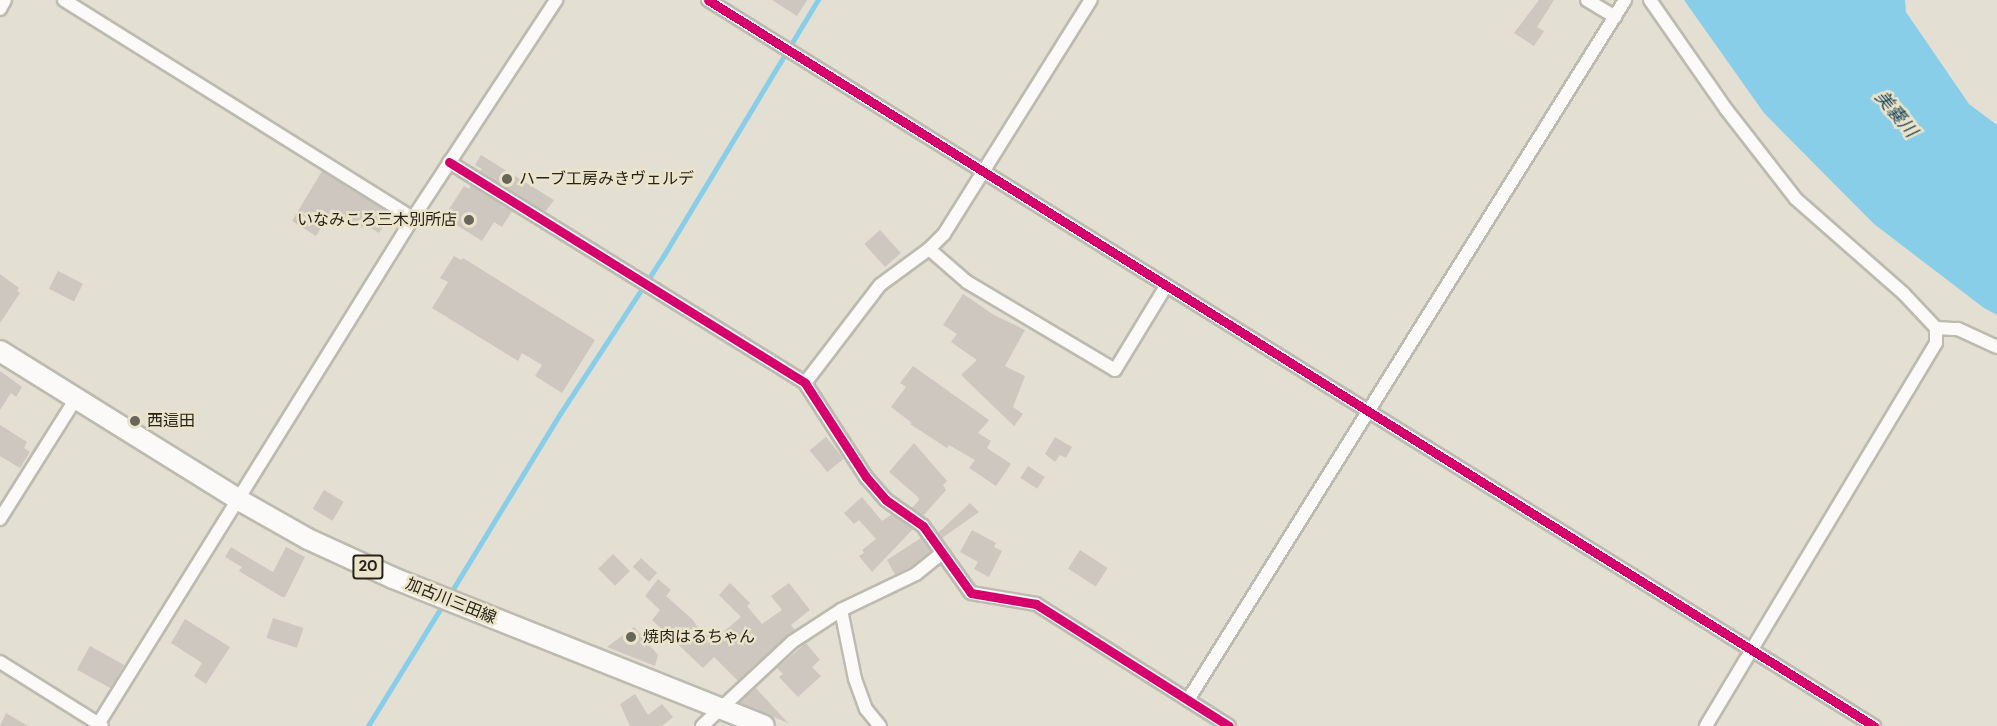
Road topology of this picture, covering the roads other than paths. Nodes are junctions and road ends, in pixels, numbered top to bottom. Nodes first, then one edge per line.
1 (5, 0) edge
2 (64, 0) edge
3 (555, 0) edge
4 (708, 0) edge
5 (1091, 0) edge
6 (1587, 0) edge
7 (1625, 0) edge
8 (1650, 0) edge
9 (0, 9) edge
10 (1615, 17) junction
11 (449, 162) junction
12 (983, 173) junction
13 (413, 218) junction
14 (929, 249) junction
15 (1166, 286) junction
16 (1936, 328) junction
17 (1997, 347) edge
18 (0, 351) edge
19 (805, 383) junction
20 (75, 400) junction
21 (1369, 412) junction
22 (239, 500) junction
23 (0, 519) edge
24 (941, 554) junction
25 (841, 610) junction
26 (1752, 651) junction
27 (0, 662) edge
28 (1188, 700) junction
29 (722, 710) junction
30 (99, 725) edge
31 (702, 726) edge
32 (764, 726) edge
33 (880, 726) edge
34 (1230, 726) edge
35 (1706, 726) edge
36 (1874, 726) edge

1 - 9 street
2 - 13 street
3 - 11 street
4 - 12 street
5 - 12 street
6 - 10 street
7 - 10 street
8 - 16 street
10 - 21 street
11 - 13 street
11 - 19 street
12 - 14 street
12 - 15 street
13 - 22 street
14 - 15 street
14 - 19 street
15 - 21 street
16 - 17 street
16 - 26 street
18 - 20 main road, 加古川三田線 / 20
19 - 24 street
20 - 22 main road, 加古川三田線 / 20
20 - 23 street
21 - 26 street
21 - 28 street
22 - 29 main road, 加古川三田線 / 20
22 - 30 street
24 - 25 street
24 - 28 street
25 - 29 street
25 - 33 street
26 - 35 street
26 - 36 street
27 - 30 street
28 - 34 street
29 - 31 street
29 - 32 main road, 加古川三田線 / 20

